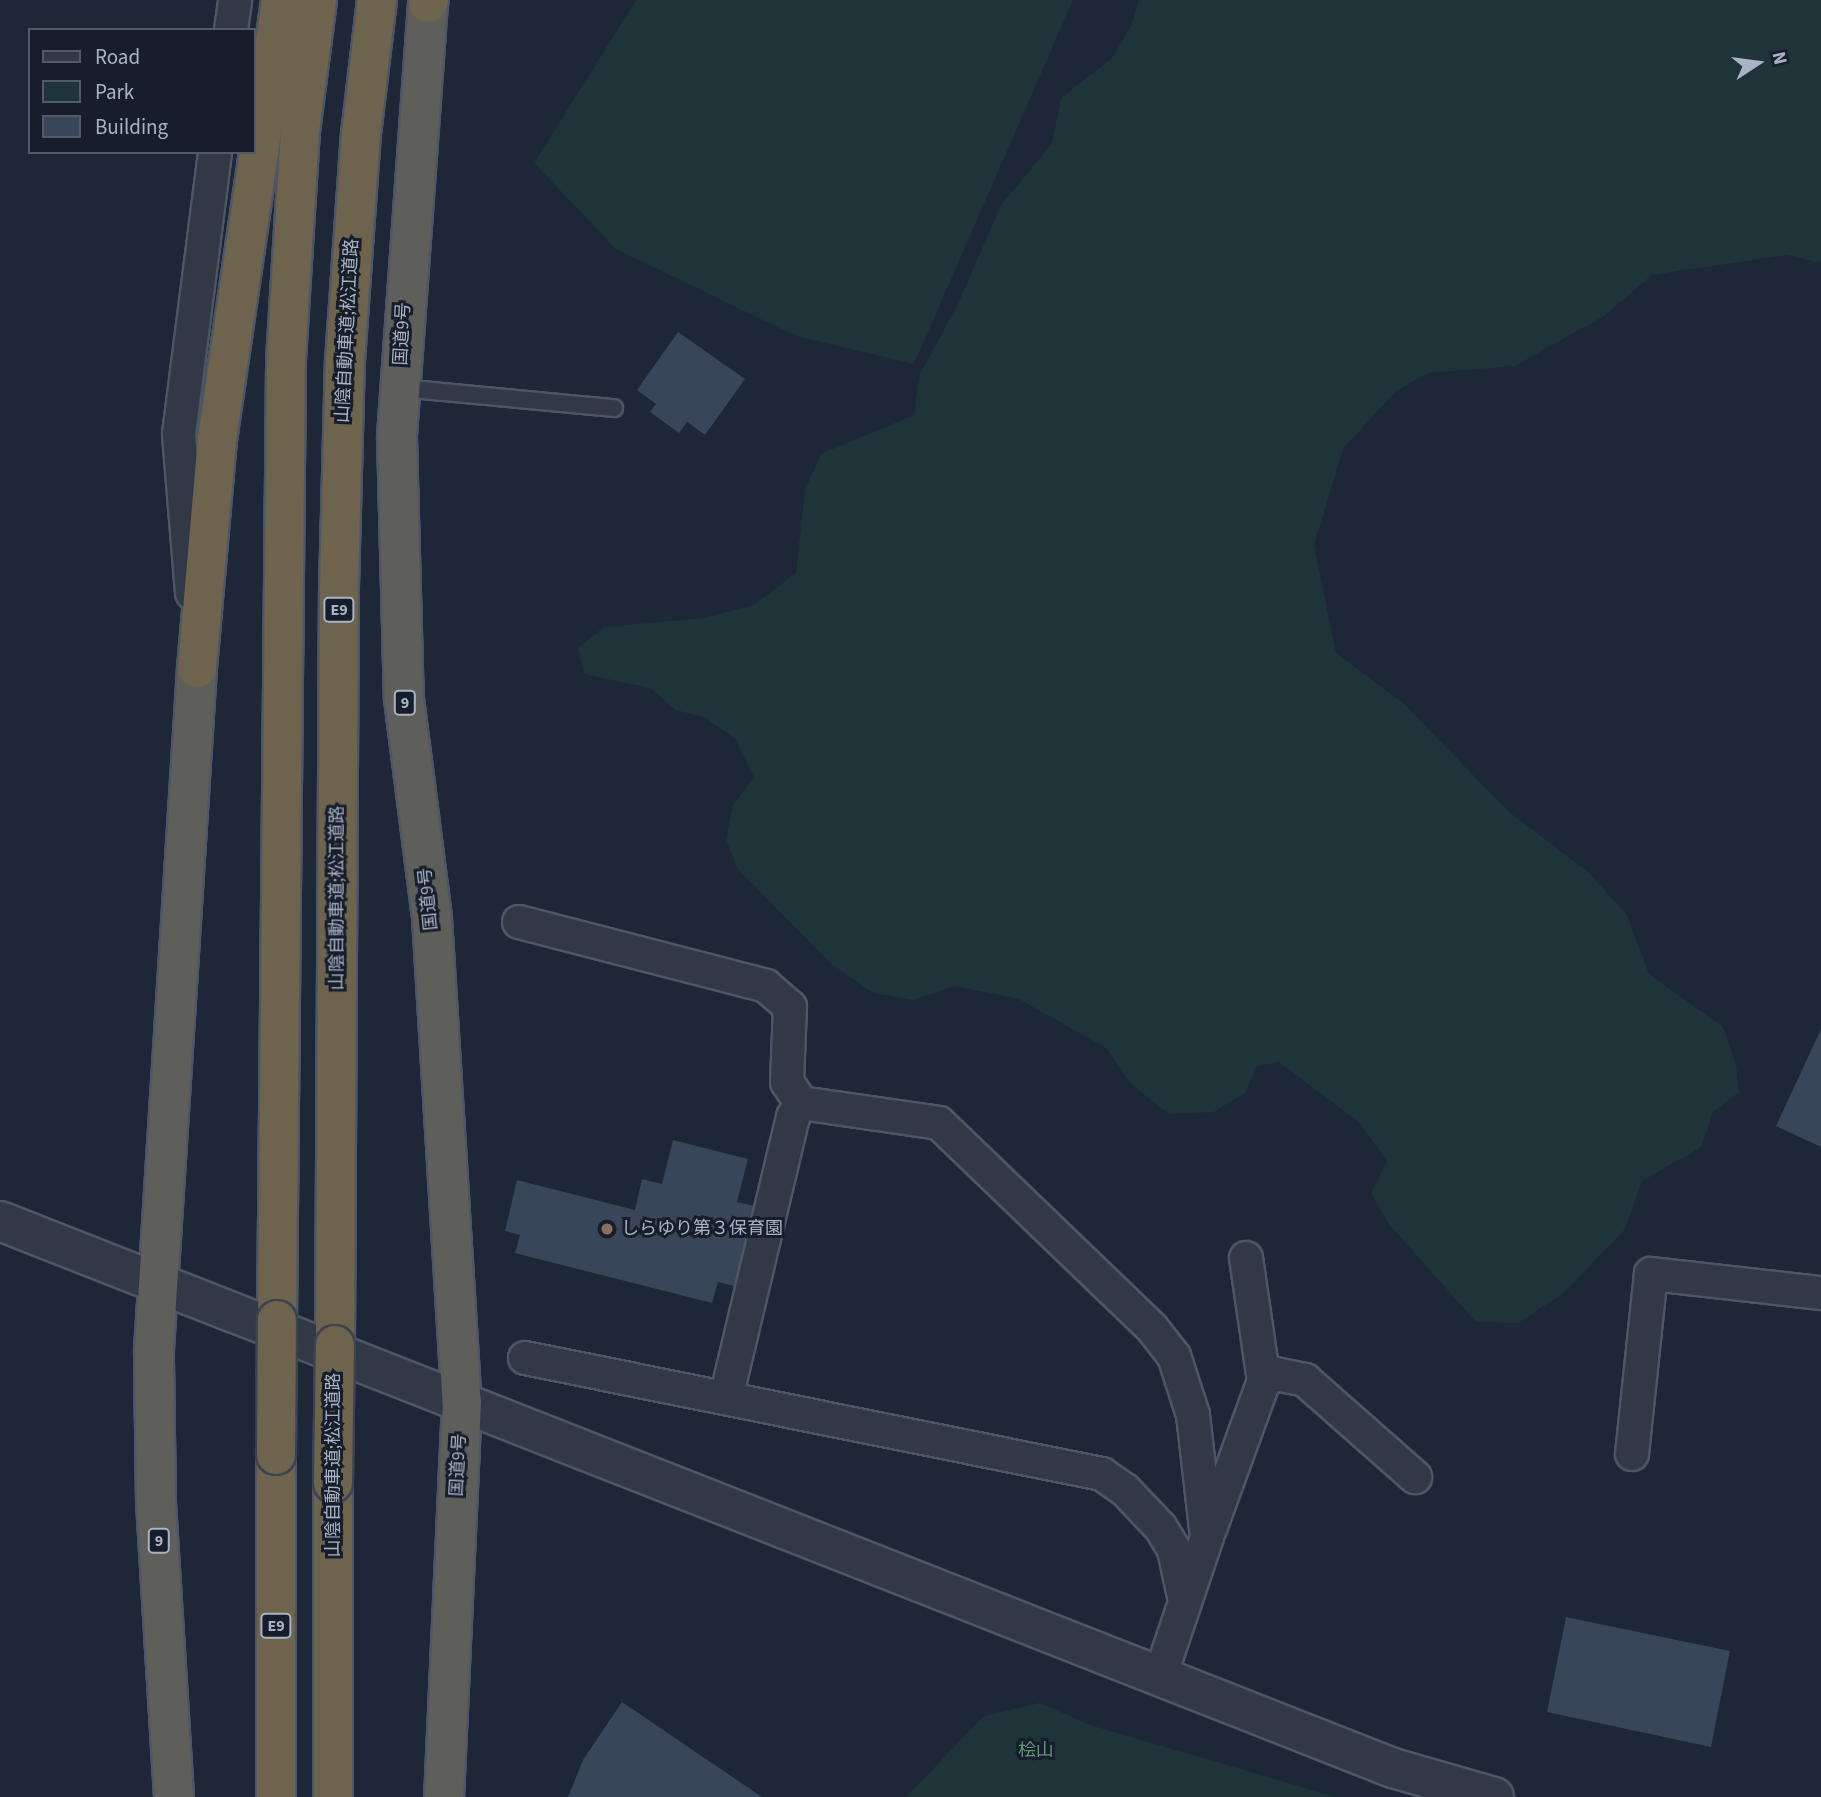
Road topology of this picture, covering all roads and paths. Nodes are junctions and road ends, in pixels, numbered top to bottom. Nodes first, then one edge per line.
1 (235, 0) edge
2 (281, 0) edge
3 (317, 0) edge
4 (377, 0) edge
5 (429, 1) edge
6 (231, 28) edge
7 (215, 154) edge
8 (401, 388) junction
9 (614, 408) dead end
10 (197, 668) junction
11 (519, 922) dead end
12 (801, 1103) junction
13 (0, 1221) edge
14 (1247, 1258) dead end
15 (158, 1284) junction
16 (1821, 1293) edge
17 (525, 1358) dead end
18 (1264, 1381) junction
19 (726, 1398) junction
20 (462, 1402) junction
21 (1632, 1454) dead end
22 (1415, 1476) dead end
23 (1207, 1537) junction
24 (1185, 1603) junction
25 (1161, 1674) junction
26 (174, 1797) edge
27 (276, 1797) edge
28 (333, 1797) edge
29 (444, 1797) edge
30 (1494, 1797) edge

1 - 6 street
2 - 10 highway, 9
3 - 27 highway, E9, bridge
4 - 28 highway, 山陰自動車道;松江道路 / E9, bridge
5 - 8 highway, 国道9号 / 9
7 - 10 street
8 - 9 lane
8 - 20 highway, 国道9号 / 9
10 - 15 highway, 9
11 - 12 street
12 - 19 street
12 - 23 street
13 - 15 street
14 - 18 street
15 - 20 street
15 - 26 highway, 9
16 - 21 street
17 - 19 street
18 - 22 street
18 - 23 street
19 - 24 street
20 - 25 street
20 - 29 highway, 国道9号 / 9
23 - 24 street
24 - 25 street
25 - 30 street

